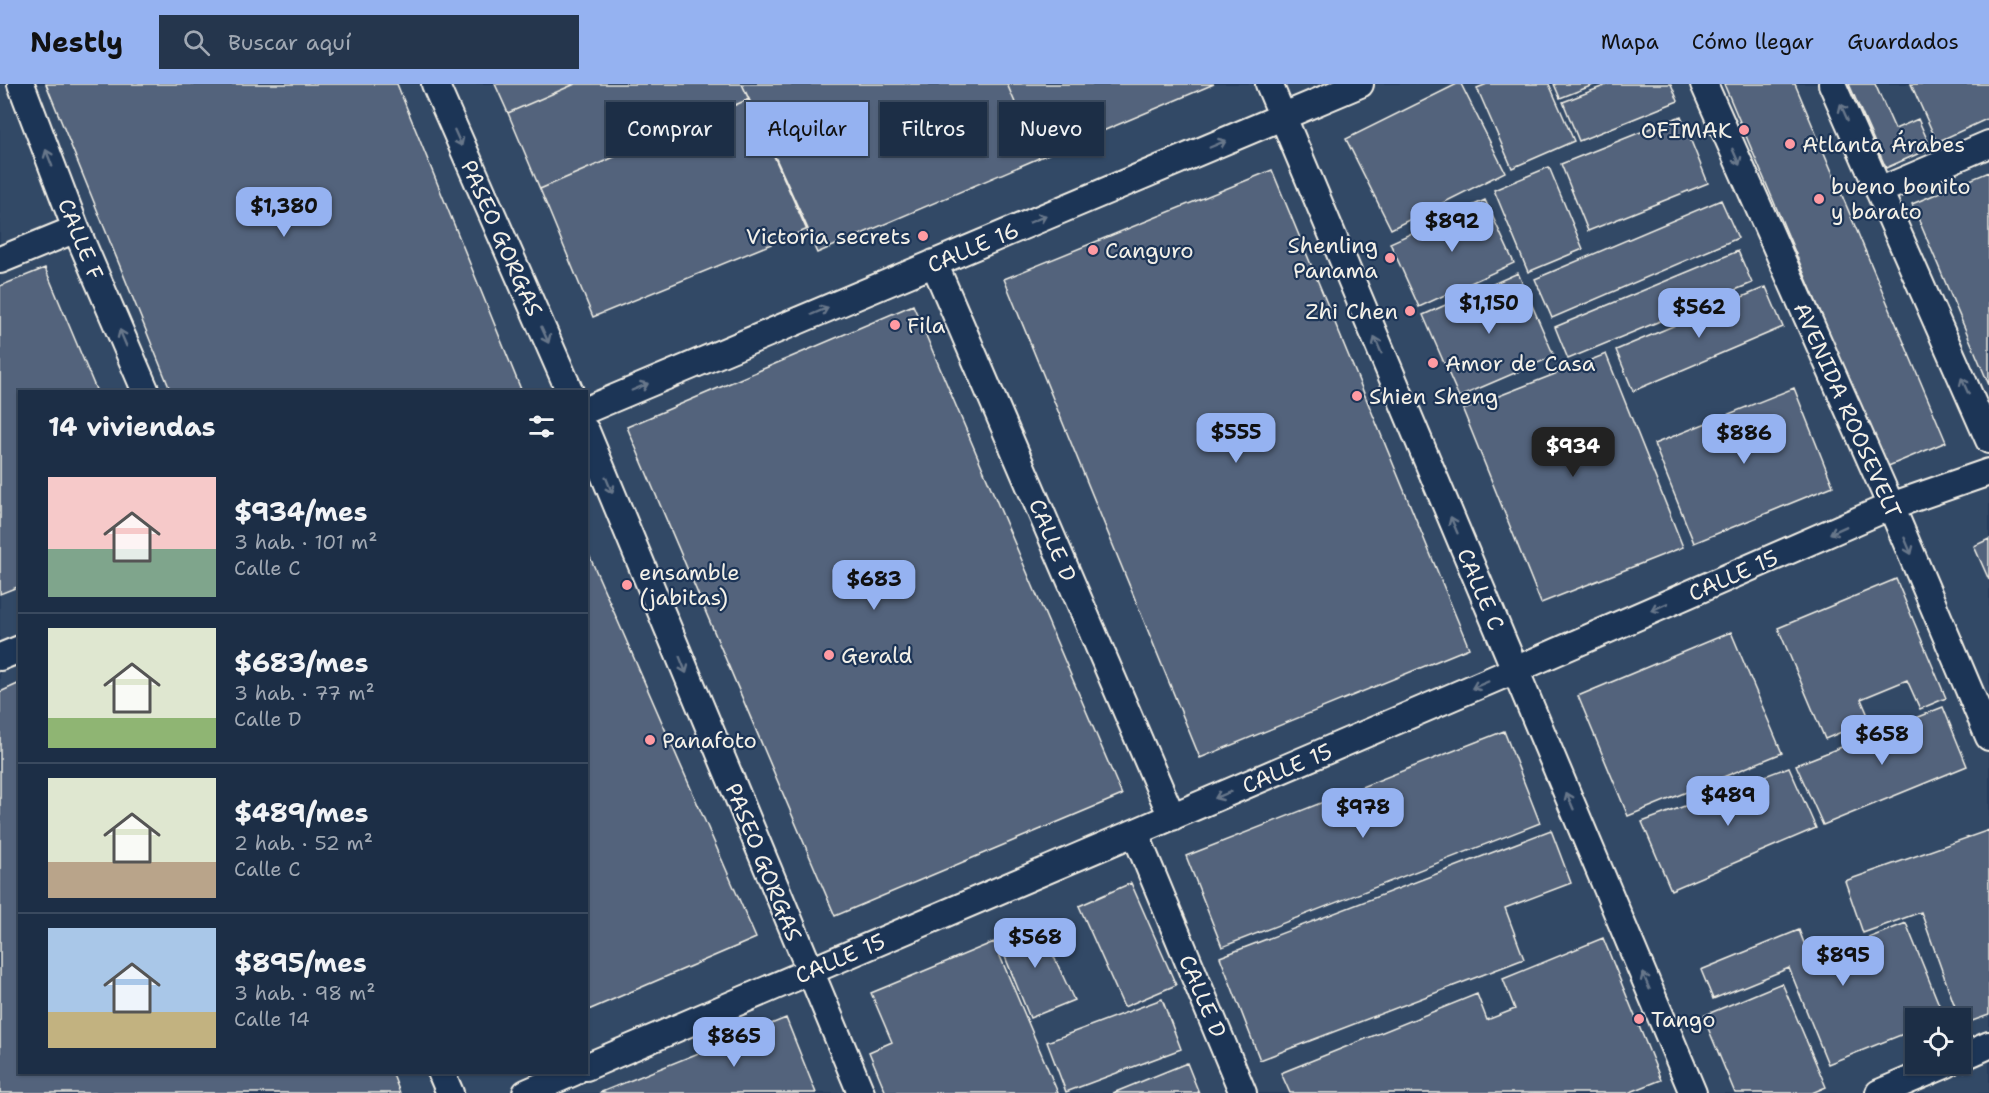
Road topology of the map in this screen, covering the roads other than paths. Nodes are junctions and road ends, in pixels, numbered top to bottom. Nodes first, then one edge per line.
1 (21, 84) edge
2 (435, 84) edge
3 (1269, 84) edge
4 (1360, 84) edge
5 (1704, 84) edge
6 (1832, 84) edge
7 (1283, 117) junction
8 (1989, 144) edge
9 (1879, 191) junction
10 (76, 229) junction
11 (0, 261) edge
12 (934, 263) junction
13 (145, 390) edge
14 (569, 390) edge
15 (588, 409) edge
16 (588, 436) edge
17 (1989, 440) edge
18 (1989, 472) edge
19 (1891, 506) junction
20 (18, 650) edge
21 (0, 657) edge
22 (1515, 670) junction
23 (1989, 737) edge
24 (1172, 817) junction
25 (1135, 832) junction
26 (809, 972) junction
27 (1989, 1045) edge
28 (1971, 1053) edge
29 (588, 1066) edge
30 (442, 1074) edge
31 (569, 1074) edge
32 (1924, 1074) edge
33 (450, 1093) edge
34 (526, 1093) edge
35 (861, 1093) edge
36 (1243, 1093) edge
37 (1693, 1093) edge
38 (1879, 1093) edge

10 -> 1 street, CALLE F
2 -> 14 street, PASEO GORGAS
3 - 7 street, CALLE C
4 - 7 street, CALLE 16
5 -> 19 street, AVENIDA ROOSEVELT
9 -> 6 street
12 -> 7 street, CALLE 16
22 -> 7 street, CALLE C
8 - 9 street
17 -> 9 street
10 - 11 street
13 -> 10 street, CALLE F
15 -> 12 street, CALLE 16
12 - 24 street, CALLE D
16 -> 26 street, PASEO GORGAS
18 - 19 street, CALLE 15
19 -> 22 street, CALLE 15
19 -> 23 street, AVENIDA ROOSEVELT
20 - 21 street
22 -> 24 street, CALLE 15
37 -> 22 street, CALLE C
24 - 25 street, CALLE 15
25 - 26 street, CALLE 15
25 - 36 street, CALLE D
26 - 29 street, CALLE 15
26 - 35 street, PASEO GORGAS
27 - 28 street
30 - 33 street
31 - 34 street
32 - 38 street

